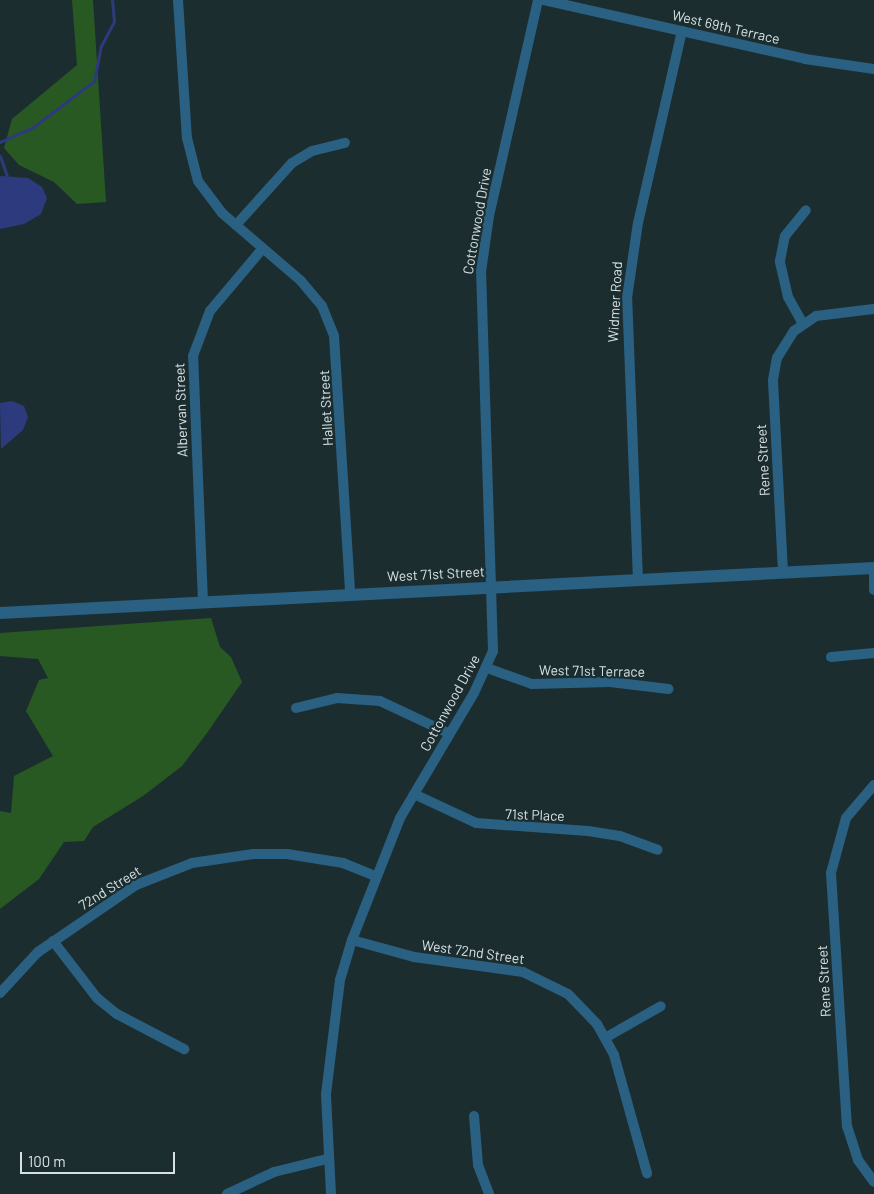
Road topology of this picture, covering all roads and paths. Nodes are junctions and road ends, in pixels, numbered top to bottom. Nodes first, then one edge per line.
1 (178, 0) edge
2 (538, 0) edge
3 (544, 0) edge
4 (682, 31) junction
5 (874, 69) edge
6 (345, 143) dead end
7 (806, 210) dead end
8 (236, 225) junction
9 (264, 248) junction
10 (874, 309) edge
11 (802, 324) junction
12 (874, 568) edge
13 (783, 572) junction
14 (638, 580) junction
15 (494, 586) junction
16 (874, 590) edge
17 (350, 593) junction
18 (203, 602) junction
19 (0, 614) edge
20 (874, 653) edge
21 (830, 657) dead end
22 (486, 668) junction
23 (669, 689) dead end
24 (296, 708) dead end
25 (450, 734) junction
26 (874, 785) edge
27 (414, 794) junction
28 (658, 850) dead end
29 (375, 876) junction
30 (352, 940) junction
31 (53, 942) junction
32 (0, 993) edge
33 (661, 1006) dead end
34 (605, 1038) junction
35 (184, 1049) dead end
36 (474, 1116) dead end
37 (327, 1159) junction
38 (647, 1173) dead end
39 (874, 1182) edge
40 (227, 1194) edge
41 (331, 1194) edge
42 (489, 1194) edge

1 - 8 street
2 - 15 street, Cottonwood Drive
3 - 4 street, West 69th Terrace
4 - 5 street, West 69th Terrace
4 - 14 street, Widmer Road
6 - 8 street
7 - 11 street
8 - 9 street
9 - 17 street, Hallet Street
9 - 18 street, Albervan Street
10 - 11 street
11 - 13 street, Rene Street
12 - 13 street, West 71st Street
12 - 16 street
13 - 14 street, West 71st Street
14 - 15 street, West 71st Street
15 - 17 street, West 71st Street
15 - 22 street, Cottonwood Drive
17 - 18 street, West 71st Street
18 - 19 street, West 71st Street
20 - 21 street
22 - 23 street, West 71st Terrace
22 - 25 street, Cottonwood Drive
24 - 25 street
25 - 27 street, Cottonwood Drive
26 - 39 street, Rene Street
27 - 28 street, 71st Place
27 - 29 street, Cottonwood Drive
29 - 30 street, Cottonwood Drive
29 - 31 street, 72nd Street
30 - 34 street, West 72nd Street
30 - 37 street, Cottonwood Drive
31 - 32 street, 72nd Street
31 - 35 street
33 - 34 street
34 - 38 street, West 72nd Street
36 - 42 street
37 - 40 street
37 - 41 street, Cottonwood Drive

